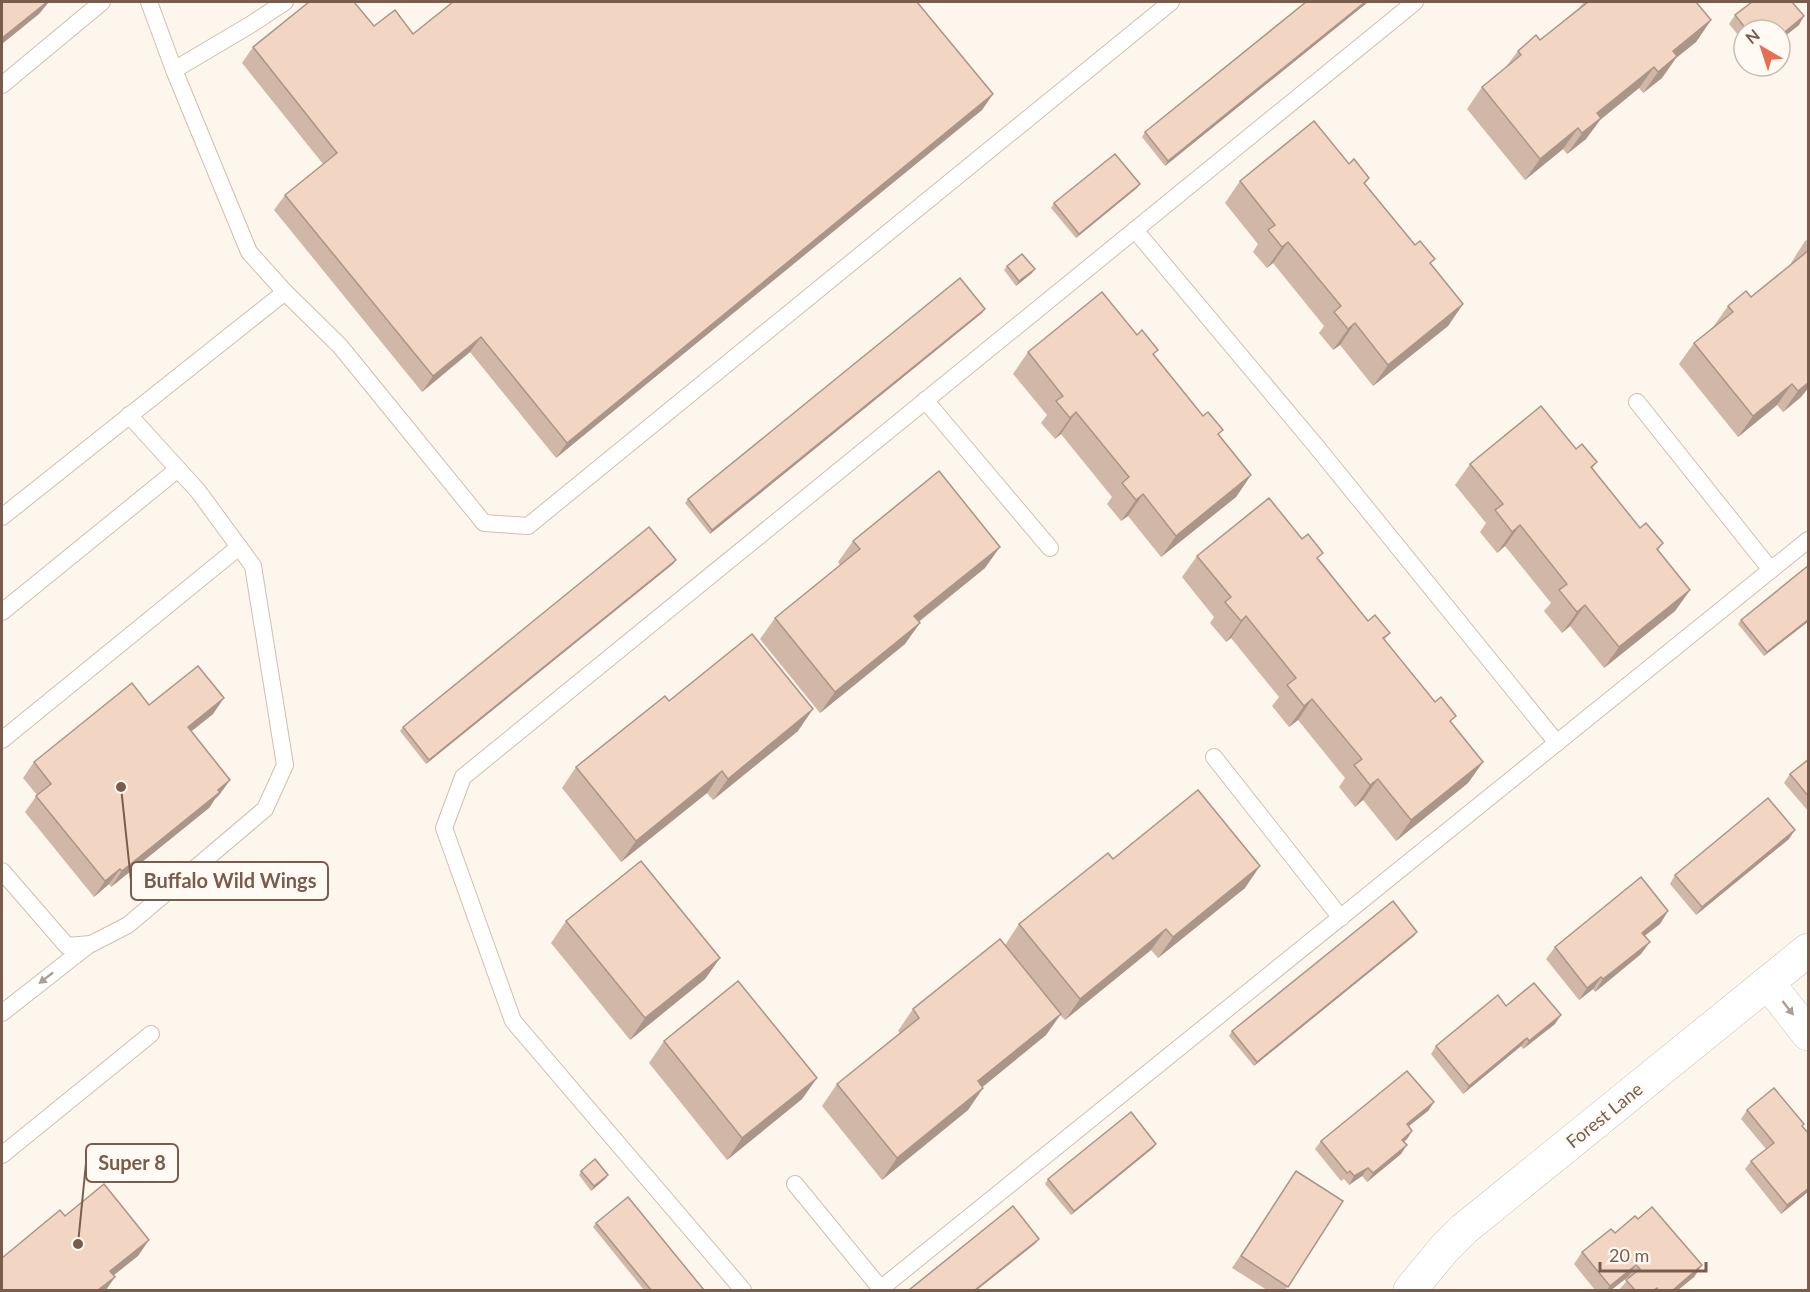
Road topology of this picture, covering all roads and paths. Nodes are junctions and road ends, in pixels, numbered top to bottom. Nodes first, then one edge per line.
1 (148, 2) edge
2 (285, 2) edge
3 (1171, 2) edge
4 (1415, 2) edge
5 (98, 3) edge
6 (174, 70) junction
7 (2, 85) edge
8 (1135, 230) junction
9 (285, 292) junction
10 (926, 400) junction
11 (1637, 402) dead end
12 (129, 415) junction
13 (178, 469) junction
14 (2, 517) edge
15 (1809, 540) edge
16 (239, 547) junction
17 (1050, 548) dead end
18 (1771, 570) junction
19 (2, 612) edge
20 (2, 740) edge
21 (1557, 743) junction
22 (1214, 757) dead end
23 (2, 871) edge
24 (1341, 918) junction
25 (91, 944) junction
26 (1809, 950) edge
27 (1768, 982) junction
28 (2, 1013) edge
29 (152, 1034) dead end
30 (1809, 1034) edge
31 (2, 1155) edge
32 (795, 1184) dead end
33 (880, 1289) edge
34 (743, 1290) edge
35 (1410, 1290) edge

1 - 6 lane
2 - 6 lane
3 - 9 lane
4 - 8 lane
5 - 7 lane
6 - 9 lane
8 - 10 lane
8 - 21 lane
9 - 12 lane
10 - 17 lane
10 - 34 lane
11 - 18 lane
12 - 13 lane
12 - 14 lane
13 - 16 lane
13 - 19 lane
15 - 18 lane
16 - 20 lane
16 - 25 lane
18 - 21 lane
21 - 24 lane
22 - 24 lane
23 - 25 lane
24 - 33 lane
25 -> 28 lane
26 - 27 street, Forest Lane
27 -> 30 street
27 - 35 street, Forest Lane
29 - 31 lane
32 - 33 lane

